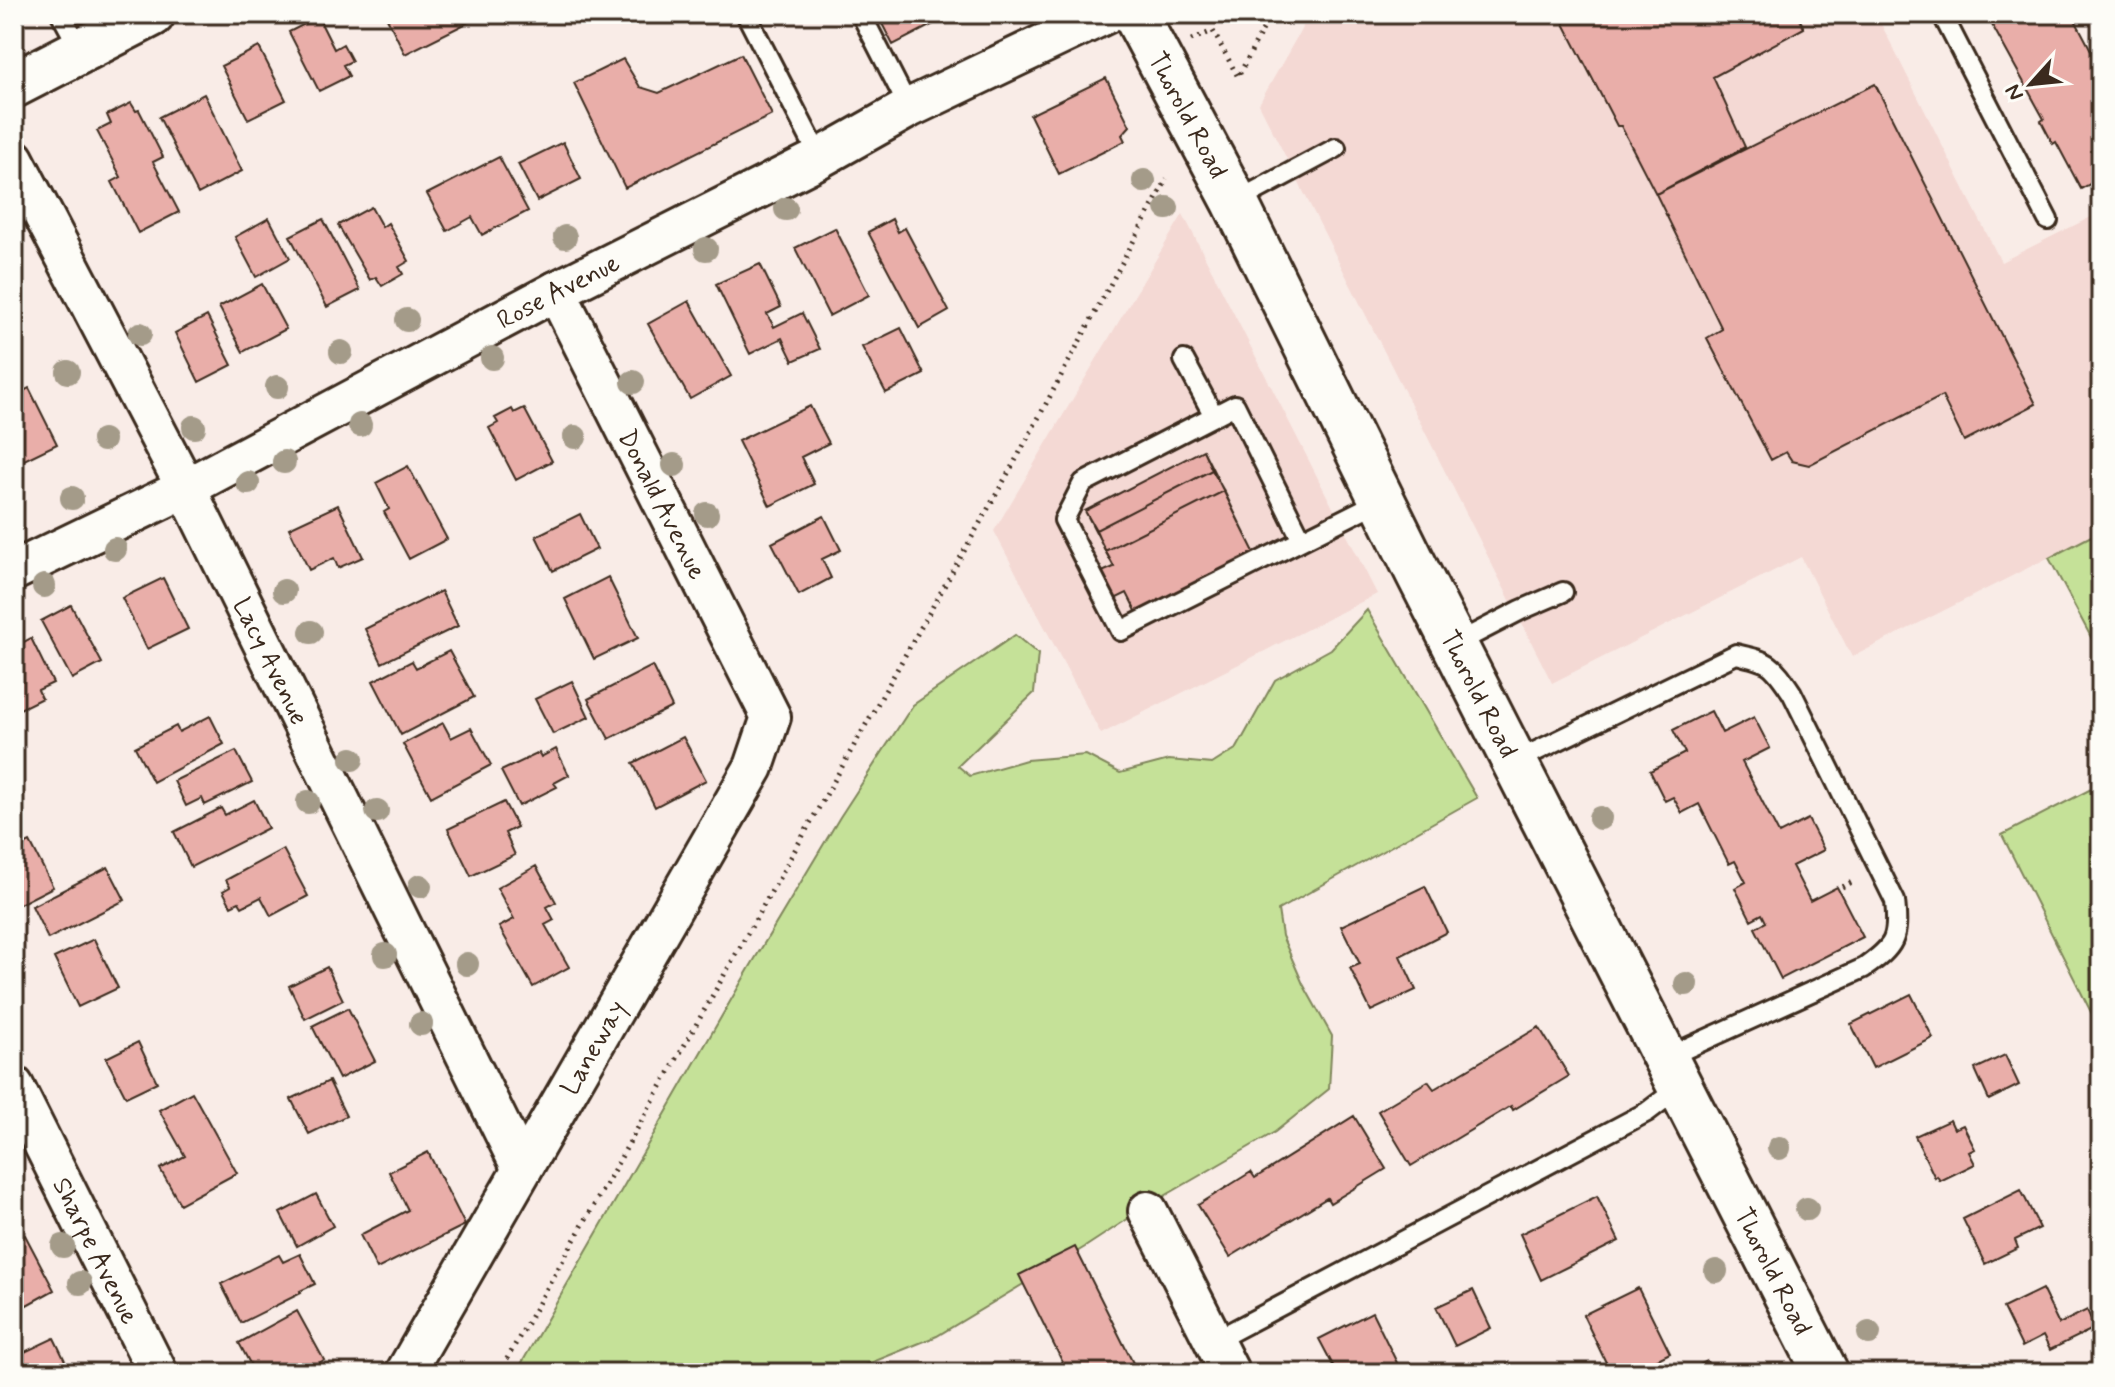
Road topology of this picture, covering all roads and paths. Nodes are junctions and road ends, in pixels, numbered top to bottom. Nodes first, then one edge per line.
1 (152, 14) edge
2 (746, 14) edge
3 (861, 14) edge
4 (1106, 14) edge
5 (1135, 14) edge
6 (1271, 14) edge
7 (1942, 14) edge
8 (71, 32) edge
9 (1158, 58) junction
10 (14, 85) edge
11 (909, 108) junction
12 (1336, 148) dead end
13 (820, 158) junction
14 (14, 159) edge
15 (1167, 179) dead end
16 (1235, 202) junction
17 (2048, 220) dead end
18 (556, 291) junction
19 (1184, 360) dead end
20 (1214, 416) junction
21 (186, 488) junction
22 (1382, 500) junction
23 (1302, 540) junction
24 (14, 571) edge
25 (1563, 592) dead end
26 (1455, 644) junction
27 (771, 717) joint
28 (1516, 761) junction
29 (1672, 1072) junction
30 (14, 1086) edge
31 (522, 1169) junction
32 (1148, 1211) dead end
33 (1222, 1357) edge
34 (158, 1373) edge
35 (405, 1373) edge
36 (499, 1373) edge
37 (1826, 1373) edge

1 - 8 street
2 - 13 lane
3 - 11 lane
4 - 11 street, Rose Avenue
5 - 9 street, Thorold Road
6 - 9 path
7 - 17 lane
8 - 10 street
9 - 16 street, Thorold Road
11 - 13 street, Rose Avenue
12 - 16 lane
13 - 18 street, Rose Avenue
14 - 21 street, Lacy Avenue
15 - 36 path
16 - 22 street, Thorold Road
18 - 21 street, Rose Avenue
18 - 27 street, Donald Avenue
19 - 20 lane
20 - 23 lane
20 - 23 lane
21 - 24 street, Rose Avenue
21 - 31 street, Lacy Avenue
22 - 23 lane
22 - 26 street, Thorold Road
25 - 26 lane
26 - 28 street, Thorold Road
27 - 31 street, Laneway
28 - 29 street, Thorold Road
28 - 29 lane
29 - 33 lane
29 - 37 street, Thorold Road
30 - 34 street, Sharpe Avenue
31 - 35 street, Laneway
32 - 33 street

